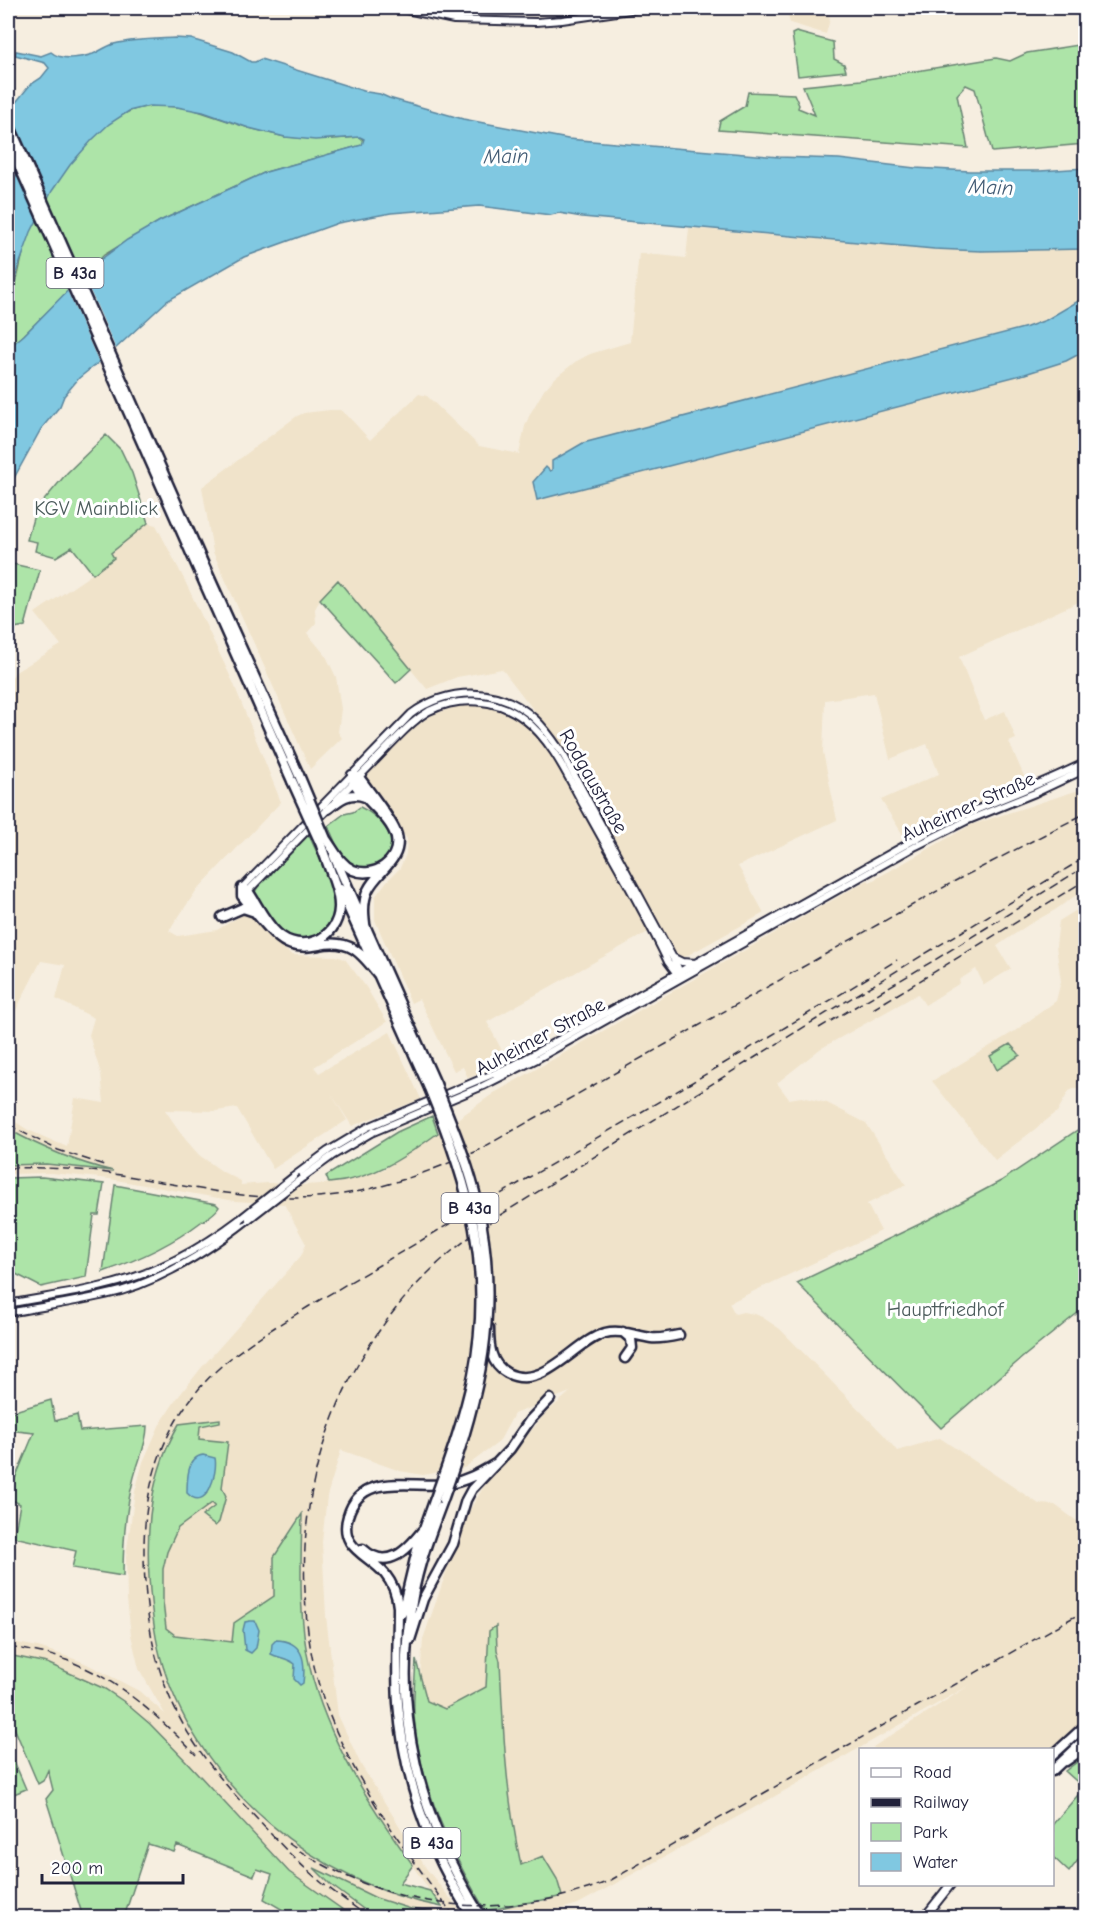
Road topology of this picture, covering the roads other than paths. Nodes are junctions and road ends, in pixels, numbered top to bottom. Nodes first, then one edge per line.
1 (397, 8) edge
2 (644, 8) edge
3 (8, 122) edge
4 (8, 141) edge
5 (139, 427) junction
6 (1086, 762) edge
7 (1086, 769) edge
8 (355, 778) junction
9 (368, 799) junction
10 (327, 809) junction
11 (323, 842) junction
12 (244, 892) junction
13 (260, 916) junction
14 (222, 917) dead end
15 (366, 931) junction
16 (671, 960) junction
17 (697, 963) junction
18 (678, 972) junction
19 (688, 974) junction
20 (380, 977) junction
21 (675, 981) junction
22 (662, 982) junction
23 (397, 1004) junction
24 (432, 1086) junction
25 (8, 1304) edge
26 (488, 1311) junction
27 (8, 1313) edge
28 (623, 1332) junction
29 (679, 1335) dead end
30 (625, 1358) dead end
31 (550, 1400) dead end
32 (495, 1464) junction
33 (399, 1485) junction
34 (438, 1501) junction
35 (423, 1530) junction
36 (399, 1643) junction
37 (406, 1655) junction
38 (1086, 1725) edge
39 (1086, 1739) edge
40 (1086, 1747) edge
41 (1054, 1755) edge
42 (1055, 1768) edge
43 (949, 1886) edge
44 (473, 1917) edge
45 (482, 1917) edge
46 (924, 1917) edge

1 - 2 main road
3 - 5 highway, B 43a
4 - 5 highway, B 43a
5 - 11 highway, B 43a, bridge
6 - 17 main road, Auheimer Straße
7 - 19 main road, Auheimer Straße
8 - 9 highway
8 - 10 main road, Rodgaustraße
8 - 12 main road, Rodgaustraße
8 - 15 highway
8 - 16 main road, Rodgaustraße
9 - 10 highway
9 - 11 highway
10 - 12 main road, Rodgaustraße
11 - 12 highway
11 - 15 highway, B 43a
11 - 20 highway, B 43a
12 - 13 highway
13 - 14 highway
13 - 20 highway
15 - 23 highway, B 43a
16 - 17 main road
16 - 18 main road, Rodgaustraße
16 - 22 main road
17 - 18 main road, Auheimer Straße
18 - 19 main road
18 - 21 main road
18 - 22 main road, Auheimer Straße
19 - 21 main road, Auheimer Straße
20 - 23 highway, B 43a
21 - 27 main road, Auheimer Straße, bridge
22 - 25 main road, Auheimer Straße, bridge
23 - 24 highway, B 43a
24 - 26 highway, B 43a, bridge
24 - 34 highway, B 43a, bridge
26 - 28 highway, bridge
26 - 34 highway, B 43a, bridge
28 - 29 highway
28 - 30 highway
31 - 32 highway
32 - 33 highway
32 - 37 highway
33 - 35 highway
33 - 36 highway
34 - 35 highway, B 43a
34 - 37 highway, B 43a
35 - 36 highway, B 43a
36 - 44 highway, B 43a
37 - 45 highway, B 43a
38 - 41 highway
39 - 42 highway
40 - 42 highway
43 - 46 main road

